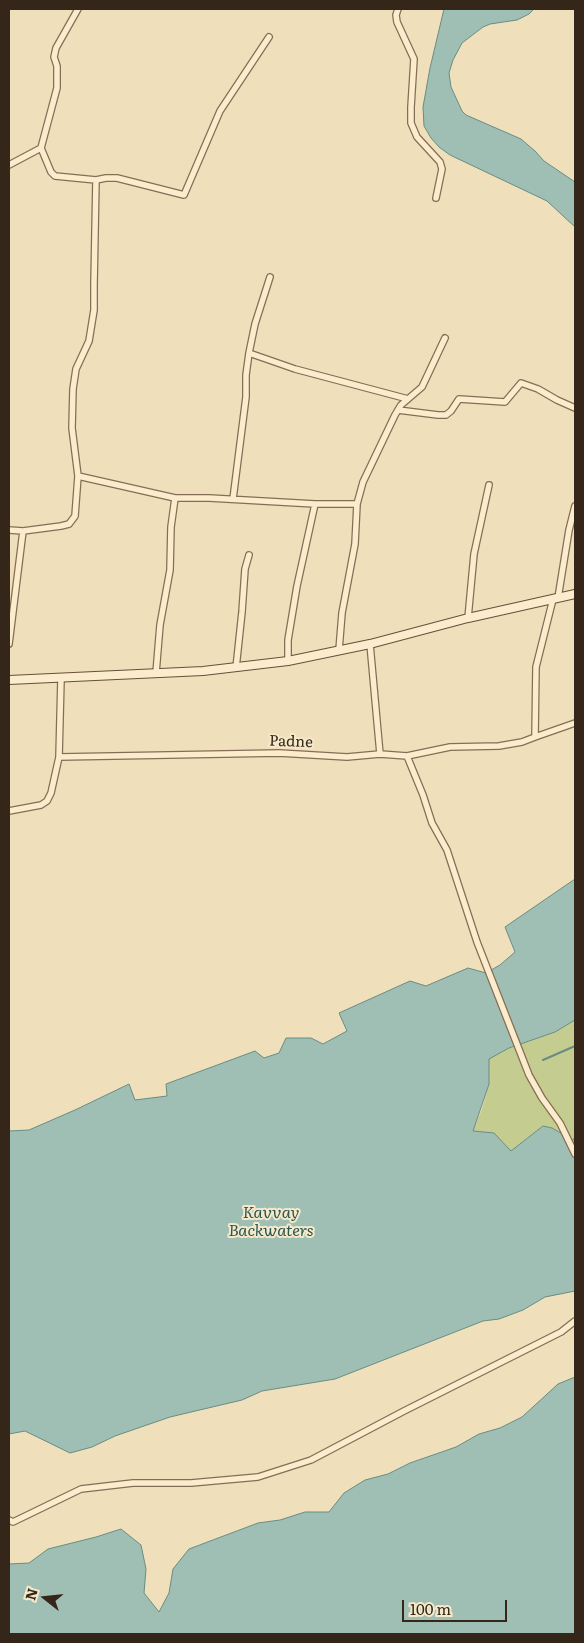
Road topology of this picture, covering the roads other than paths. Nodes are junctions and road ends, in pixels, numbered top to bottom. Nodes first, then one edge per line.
1 (78, 9) edge
2 (398, 9) edge
3 (269, 37) dead end
4 (41, 148) junction
5 (9, 165) edge
6 (96, 180) junction
7 (436, 198) dead end
8 (270, 277) dead end
9 (445, 338) dead end
10 (249, 353) junction
11 (408, 399) junction
12 (575, 408) edge
13 (398, 410) junction
14 (78, 476) junction
15 (489, 485) dead end
16 (176, 498) junction
17 (233, 499) junction
18 (315, 504) junction
19 (357, 504) junction
20 (575, 506) edge
21 (9, 530) edge
22 (23, 531) junction
23 (249, 555) dead end
24 (575, 594) edge
25 (555, 599) junction
26 (468, 618) junction
27 (9, 644) edge
28 (370, 644) junction
29 (339, 650) junction
30 (288, 662) junction
31 (236, 668) junction
32 (156, 673) junction
33 (61, 679) junction
34 (9, 680) edge
35 (575, 723) edge
36 (535, 737) junction
37 (380, 754) junction
38 (407, 756) junction
39 (59, 757) junction
40 (9, 810) edge
41 (575, 1154) edge
42 (575, 1321) edge
43 (9, 1520) edge

1 - 4 street
2 - 7 street
3 - 6 street
4 - 5 street
4 - 6 street
6 - 14 street
8 - 10 street
9 - 11 street
10 - 11 street
10 - 17 street
11 - 13 street
12 - 13 street
13 - 19 street
14 - 16 street
14 - 22 street
15 - 26 street
16 - 17 street
16 - 32 street
17 - 18 street
18 - 19 street
18 - 30 street
19 - 29 street
20 - 25 street
21 - 22 street
22 - 27 street
23 - 31 street
24 - 25 main road
25 - 26 main road
25 - 36 street
26 - 28 main road
28 - 29 main road
28 - 37 street
29 - 30 main road
30 - 31 main road
31 - 32 main road
32 - 33 main road
33 - 34 main road
33 - 39 street
35 - 36 street, Padne
36 - 38 street, Padne
37 - 38 street, Padne
37 - 39 street, Padne
38 - 41 street
39 - 40 street
42 - 43 street

